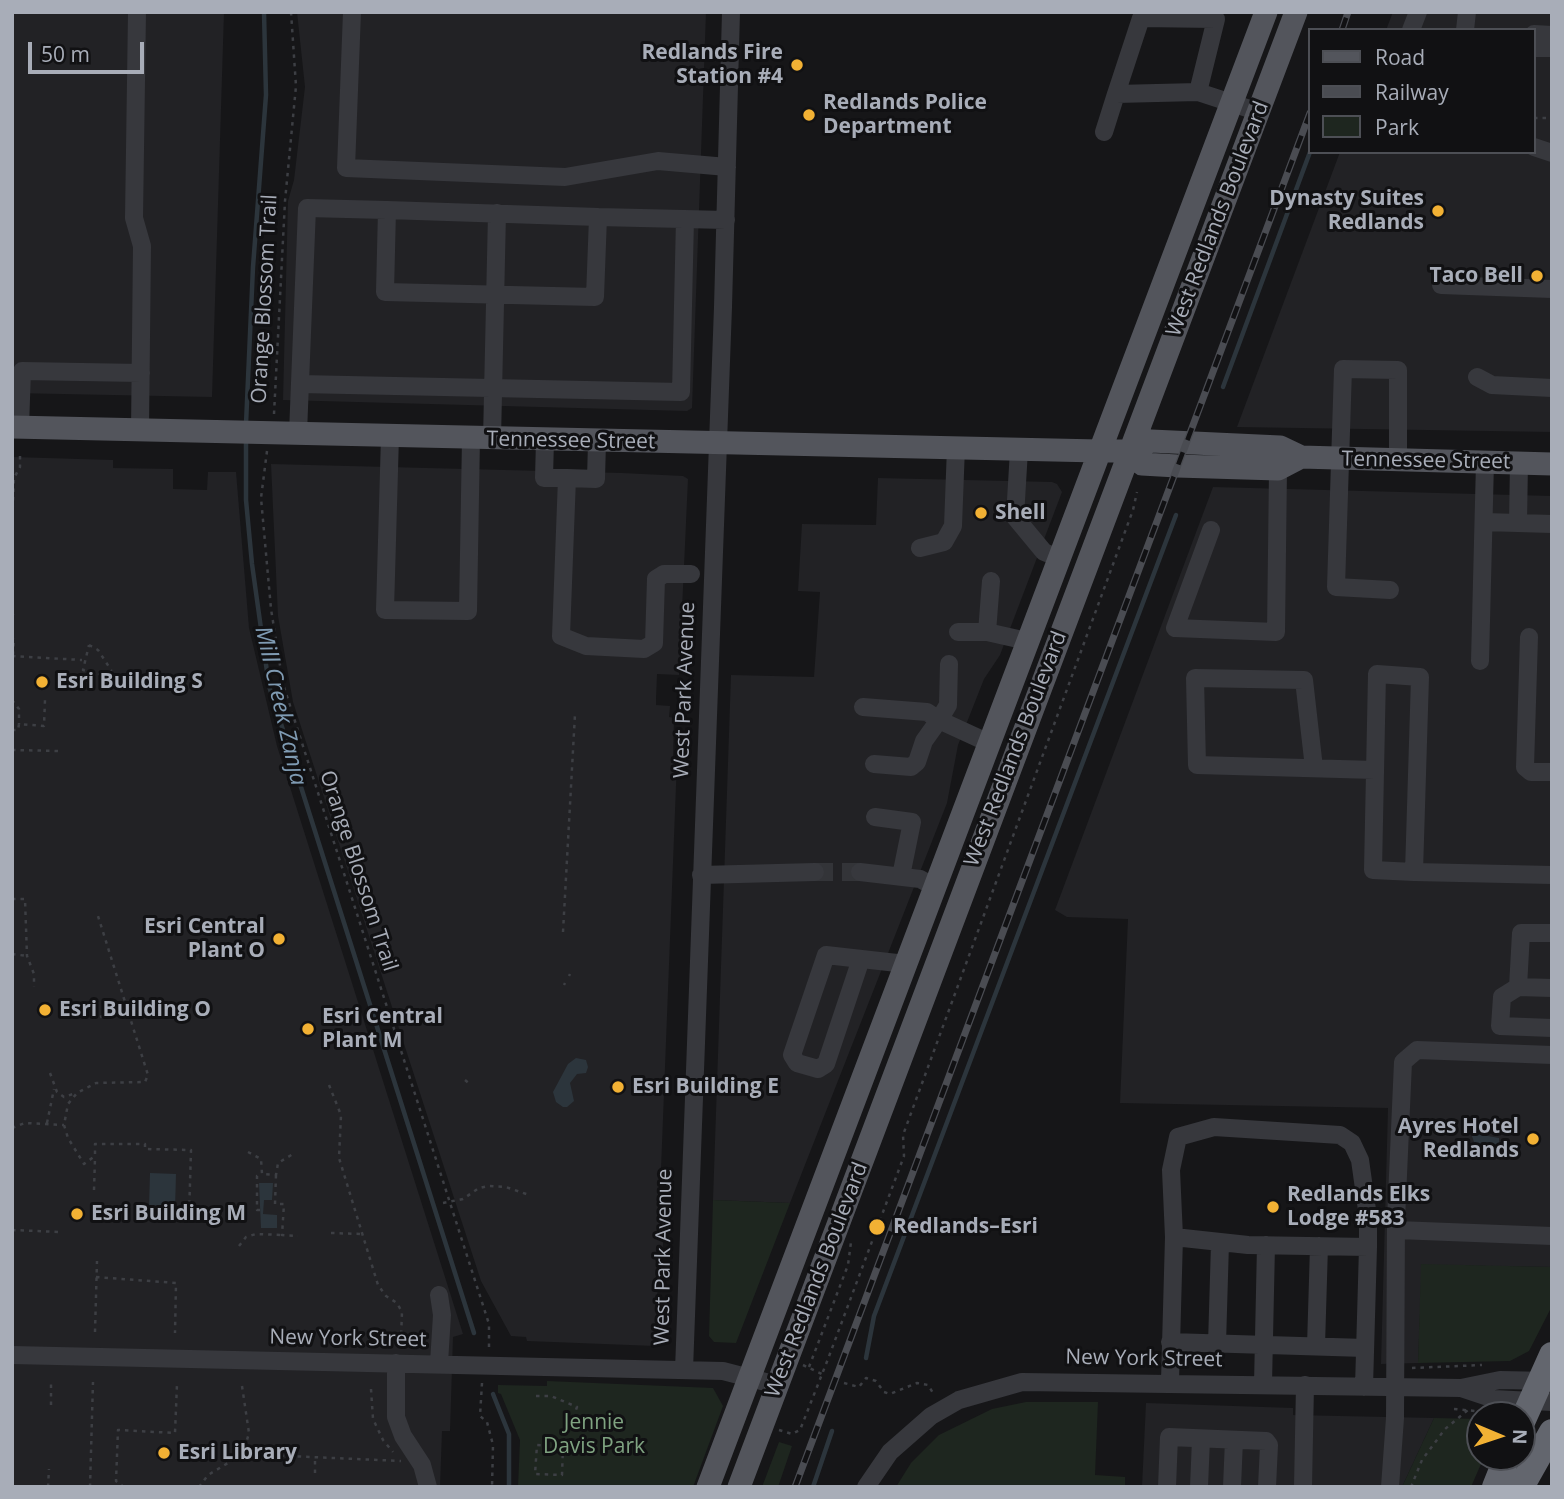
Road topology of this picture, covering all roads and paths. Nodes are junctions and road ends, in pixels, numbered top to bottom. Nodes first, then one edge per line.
1 (137, 12) edge
2 (291, 12) edge
3 (352, 12) edge
4 (731, 12) edge
5 (1266, 12) edge
6 (1296, 12) edge
7 (1198, 92) junction
8 (1116, 94) junction
9 (1232, 103) junction
10 (1259, 113) junction
11 (1104, 132) dead end
12 (727, 167) junction
13 (387, 210) junction
14 (497, 214) junction
15 (598, 217) junction
16 (685, 219) junction
17 (726, 220) junction
18 (1441, 285) dead end
19 (1552, 289) edge
20 (493, 294) junction
21 (141, 373) junction
22 (1477, 377) dead end
23 (300, 384) junction
24 (1552, 388) edge
25 (491, 389) junction
26 (16, 427) edge
27 (140, 430) junction
28 (265, 432) junction
29 (298, 433) junction
30 (390, 436) junction
31 (482, 438) junction
32 (545, 440) junction
33 (597, 442) junction
34 (718, 444) junction
35 (956, 447) junction
36 (1019, 450) junction
37 (1129, 451) junction
38 (1099, 452) junction
39 (20, 453) dead end
40 (1301, 457) junction
41 (1341, 459) junction
42 (1398, 460) junction
43 (1485, 462) junction
44 (1519, 463) junction
45 (1552, 464) edge
46 (1278, 468) junction
47 (567, 478) junction
48 (1138, 482) dead end
49 (1483, 522) junction
50 (1518, 523) junction
51 (1552, 524) edge
52 (12, 526) edge
53 (1211, 530) dead end
54 (920, 548) dead end
55 (1059, 558) junction
56 (691, 574) dead end
57 (991, 581) dead end
58 (1390, 590) dead end
59 (12, 612) edge
60 (14, 617) edge
61 (958, 632) dead end
62 (987, 632) junction
63 (1529, 637) dead end
64 (13, 638) edge
65 (1027, 641) junction
66 (13, 657) edge
67 (83, 660) junction
68 (1480, 661) dead end
69 (949, 664) dead end
70 (12, 672) edge
71 (12, 700) edge
72 (45, 700) dead end
73 (863, 707) dead end
74 (575, 714) dead end
75 (940, 720) junction
76 (19, 724) junction
77 (12, 730) edge
78 (989, 743) junction
79 (12, 750) edge
80 (60, 751) dead end
81 (874, 764) dead end
82 (1314, 768) junction
83 (1375, 771) junction
84 (1552, 772) edge
85 (874, 817) dead end
86 (815, 872) tunnel mouth
87 (1414, 872) junction
88 (860, 873) tunnel mouth
89 (701, 875) junction
90 (1552, 875) edge
91 (901, 876) junction
92 (935, 887) junction
93 (12, 899) edge
94 (98, 916) dead end
95 (563, 932) dead end
96 (1552, 933) edge
97 (12, 954) edge
98 (27, 956) junction
99 (861, 960) junction
100 (906, 964) junction
101 (34, 987) dead end
102 (1518, 987) junction
103 (1552, 988) edge
104 (127, 1007) junction
105 (100, 1017) dead end
106 (1552, 1028) edge
107 (1552, 1055) edge
108 (50, 1073) dead end
109 (465, 1080) dead end
110 (471, 1084) dead end
111 (329, 1085) dead end
112 (54, 1087) junction
113 (77, 1093) junction
114 (47, 1123) junction
115 (64, 1125) junction
116 (12, 1128) edge
117 (247, 1152) dead end
118 (293, 1154) dead end
119 (94, 1156) junction
120 (262, 1174) junction
121 (276, 1175) junction
122 (94, 1190) dead end
123 (529, 1195) dead end
124 (445, 1202) junction
125 (260, 1210) dead end
126 (143, 1215) dead end
127 (189, 1216) junction
128 (198, 1219) dead end
129 (12, 1230) edge
130 (1397, 1230) junction
131 (61, 1232) dead end
132 (331, 1233) dead end
133 (362, 1234) junction
134 (282, 1235) junction
135 (834, 1235) junction
136 (298, 1236) dead end
137 (1552, 1236) edge
138 (1174, 1237) junction
139 (1220, 1243) junction
140 (1266, 1245) junction
141 (239, 1246) dead end
142 (1319, 1246) junction
143 (1368, 1247) junction
144 (97, 1261) dead end
145 (96, 1277) junction
146 (439, 1295) dead end
147 (95, 1332) dead end
148 (174, 1333) dead end
149 (401, 1338) dead end
150 (1170, 1342) junction
151 (1217, 1344) junction
152 (1264, 1345) junction
153 (1316, 1346) junction
154 (1365, 1348) junction
155 (488, 1351) dead end
156 (12, 1355) edge
157 (1552, 1355) edge
158 (396, 1363) junction
159 (439, 1363) junction
160 (1486, 1365) dead end
161 (1393, 1368) junction
162 (684, 1370) junction
163 (824, 1375) junction
164 (750, 1377) junction
165 (1170, 1381) junction
166 (1552, 1381) edge
167 (51, 1382) dead end
168 (93, 1382) dead end
169 (844, 1383) dead end
170 (177, 1384) dead end
171 (1263, 1384) junction
172 (242, 1385) dead end
173 (777, 1385) junction
174 (1305, 1385) junction
175 (1364, 1387) junction
176 (1394, 1388) junction
177 (1461, 1388) junction
178 (480, 1391) dead end
179 (933, 1393) dead end
180 (536, 1396) dead end
181 (1531, 1401) edge
182 (1552, 1402) edge
183 (51, 1405) dead end
184 (1466, 1412) edge
185 (779, 1430) dead end
186 (1552, 1432) edge
187 (1201, 1439) junction
188 (1234, 1440) junction
189 (563, 1446) junction
190 (243, 1454) junction
191 (315, 1457) junction
192 (404, 1461) dead end
193 (49, 1469) dead end
194 (314, 1473) dead end
195 (48, 1487) edge
196 (90, 1487) edge
197 (124, 1487) edge
198 (199, 1487) edge
199 (428, 1487) edge
200 (492, 1487) edge
201 (708, 1487) edge
202 (738, 1487) edge
203 (866, 1487) edge
204 (1167, 1487) edge
205 (1199, 1487) edge
206 (1232, 1487) edge
207 (1267, 1487) edge
208 (1303, 1487) edge
209 (1390, 1487) edge
210 (1411, 1487) edge
211 (1521, 1487) edge

1 - 21 street
2 - 28 path, Orange Blossom Trail
3 - 12 street
4 - 12 street, West Park Avenue
5 - 9 main road, West Redlands Boulevard
6 - 10 main road, West Redlands Boulevard
7 - 8 street
7 - 8 street
7 - 9 street
8 - 11 street
9 - 10 street
9 - 38 main road, West Redlands Boulevard
10 - 37 main road, West Redlands Boulevard
12 - 17 street, West Park Avenue
13 - 14 street
13 - 20 street
13 - 23 street
14 - 15 street
14 - 20 street
15 - 16 street
15 - 20 street
16 - 17 street
16 - 25 street
17 - 34 street, West Park Avenue
18 - 19 street
20 - 25 street
21 - 26 street
21 - 27 street
22 - 24 street
23 - 25 street
23 - 29 street
25 - 31 street
26 - 27 main road, Tennessee Street
27 - 28 main road, Tennessee Street
28 - 29 main road, Tennessee Street
28 - 124 path, Orange Blossom Trail
29 - 30 main road, Tennessee Street
30 - 31 main road, Tennessee Street
30 - 31 street
31 - 32 main road, Tennessee Street
32 - 33 main road, Tennessee Street
32 - 47 street
33 - 34 main road, Tennessee Street
33 - 47 street
34 - 35 main road, Tennessee Street
34 - 89 street, West Park Avenue
35 - 36 main road, Tennessee Street
35 - 54 street
36 - 38 main road, Tennessee Street
36 - 55 street
37 - 38 main road, Tennessee Street
37 - 40 main road, Tennessee Street
37 - 46 main road, Tennessee Street
37 - 135 main road, West Redlands Boulevard
38 - 55 main road, West Redlands Boulevard
39 - 52 path
40 - 41 main road, Tennessee Street
40 - 46 main road, Tennessee Street
41 - 42 main road, Tennessee Street
41 - 42 street
41 - 58 street
42 - 43 main road, Tennessee Street
43 - 44 main road, Tennessee Street
43 - 49 street
44 - 45 main road, Tennessee Street
44 - 50 street
46 - 53 street
47 - 56 street
48 - 163 path
49 - 50 street
49 - 68 street
50 - 51 street
55 - 65 main road, West Redlands Boulevard
57 - 62 street
59 - 60 path
61 - 62 street
62 - 65 street
63 - 84 street
64 - 66 path
65 - 78 main road, West Redlands Boulevard
66 - 67 path
66 - 70 path
67 - 67 path
69 - 75 street
71 - 76 path
72 - 76 path
73 - 75 street
74 - 95 path
75 - 78 street
75 - 81 street
76 - 77 path
78 - 92 main road, West Redlands Boulevard
79 - 80 path
82 - 82 street
82 - 83 street
83 - 87 street
83 - 87 street
85 - 91 street
86 - 89 street
87 - 90 street
88 - 91 street
89 - 162 street, West Park Avenue
91 - 92 street
92 - 100 main road, West Redlands Boulevard
93 - 98 path
94 - 104 path
96 - 102 street
97 - 98 path
98 - 101 path
99 - 99 street
99 - 100 street
100 - 164 main road, West Redlands Boulevard
102 - 103 street
102 - 106 street
104 - 105 path
104 - 113 path
107 - 130 street
108 - 112 path
109 - 110 path
111 - 133 path
112 - 113 path
112 - 114 path
113 - 115 path
114 - 115 path
114 - 116 path
115 - 119 path
117 - 120 path
118 - 121 path
119 - 122 path
119 - 127 path
120 - 121 path
120 - 125 path
121 - 134 path
123 - 124 path
124 - 155 path, Orange Blossom Trail
126 - 127 path
127 - 128 path
129 - 131 path
130 - 137 street
130 - 161 street
132 - 133 path
133 - 149 path
134 - 136 path
134 - 141 path
135 - 163 path
135 - 173 main road, West Redlands Boulevard
138 - 139 street
138 - 143 street
138 - 150 street
139 - 140 street
139 - 151 street
140 - 142 street
140 - 152 street
142 - 143 street
142 - 153 street
143 - 154 street
144 - 145 path
145 - 147 path
145 - 148 path
146 - 159 street
150 - 151 street
150 - 165 street
151 - 152 street
152 - 153 street
152 - 171 street
153 - 154 street
154 - 175 street
156 - 158 street, New York Street
157 - 181 highway, bridge
158 - 159 street, New York Street
158 - 199 street
159 - 162 street, New York Street
160 - 161 path
161 - 176 street
162 - 164 street, New York Street
163 - 185 path
164 - 173 street, New York Street
164 - 201 main road, West Redlands Boulevard
165 - 171 street, New York Street
165 - 203 street, New York Street
166 - 177 street, New York Street
167 - 183 path
168 - 196 path
169 - 179 path
170 - 197 path
171 - 174 street, New York Street
172 - 190 path
173 - 202 main road, West Redlands Boulevard
174 - 175 street, New York Street
174 - 208 street
175 - 176 street, New York Street
176 - 177 street, New York Street
176 - 209 street
177 - 182 street, New York Street
178 - 200 path
180 - 189 path
184 - 210 path
186 - 211 highway
187 - 188 street
187 - 204 street
187 - 205 street
188 - 206 street
188 - 207 street
189 - 189 path
190 - 191 path
190 - 198 path
191 - 192 path
191 - 194 path
193 - 195 path

